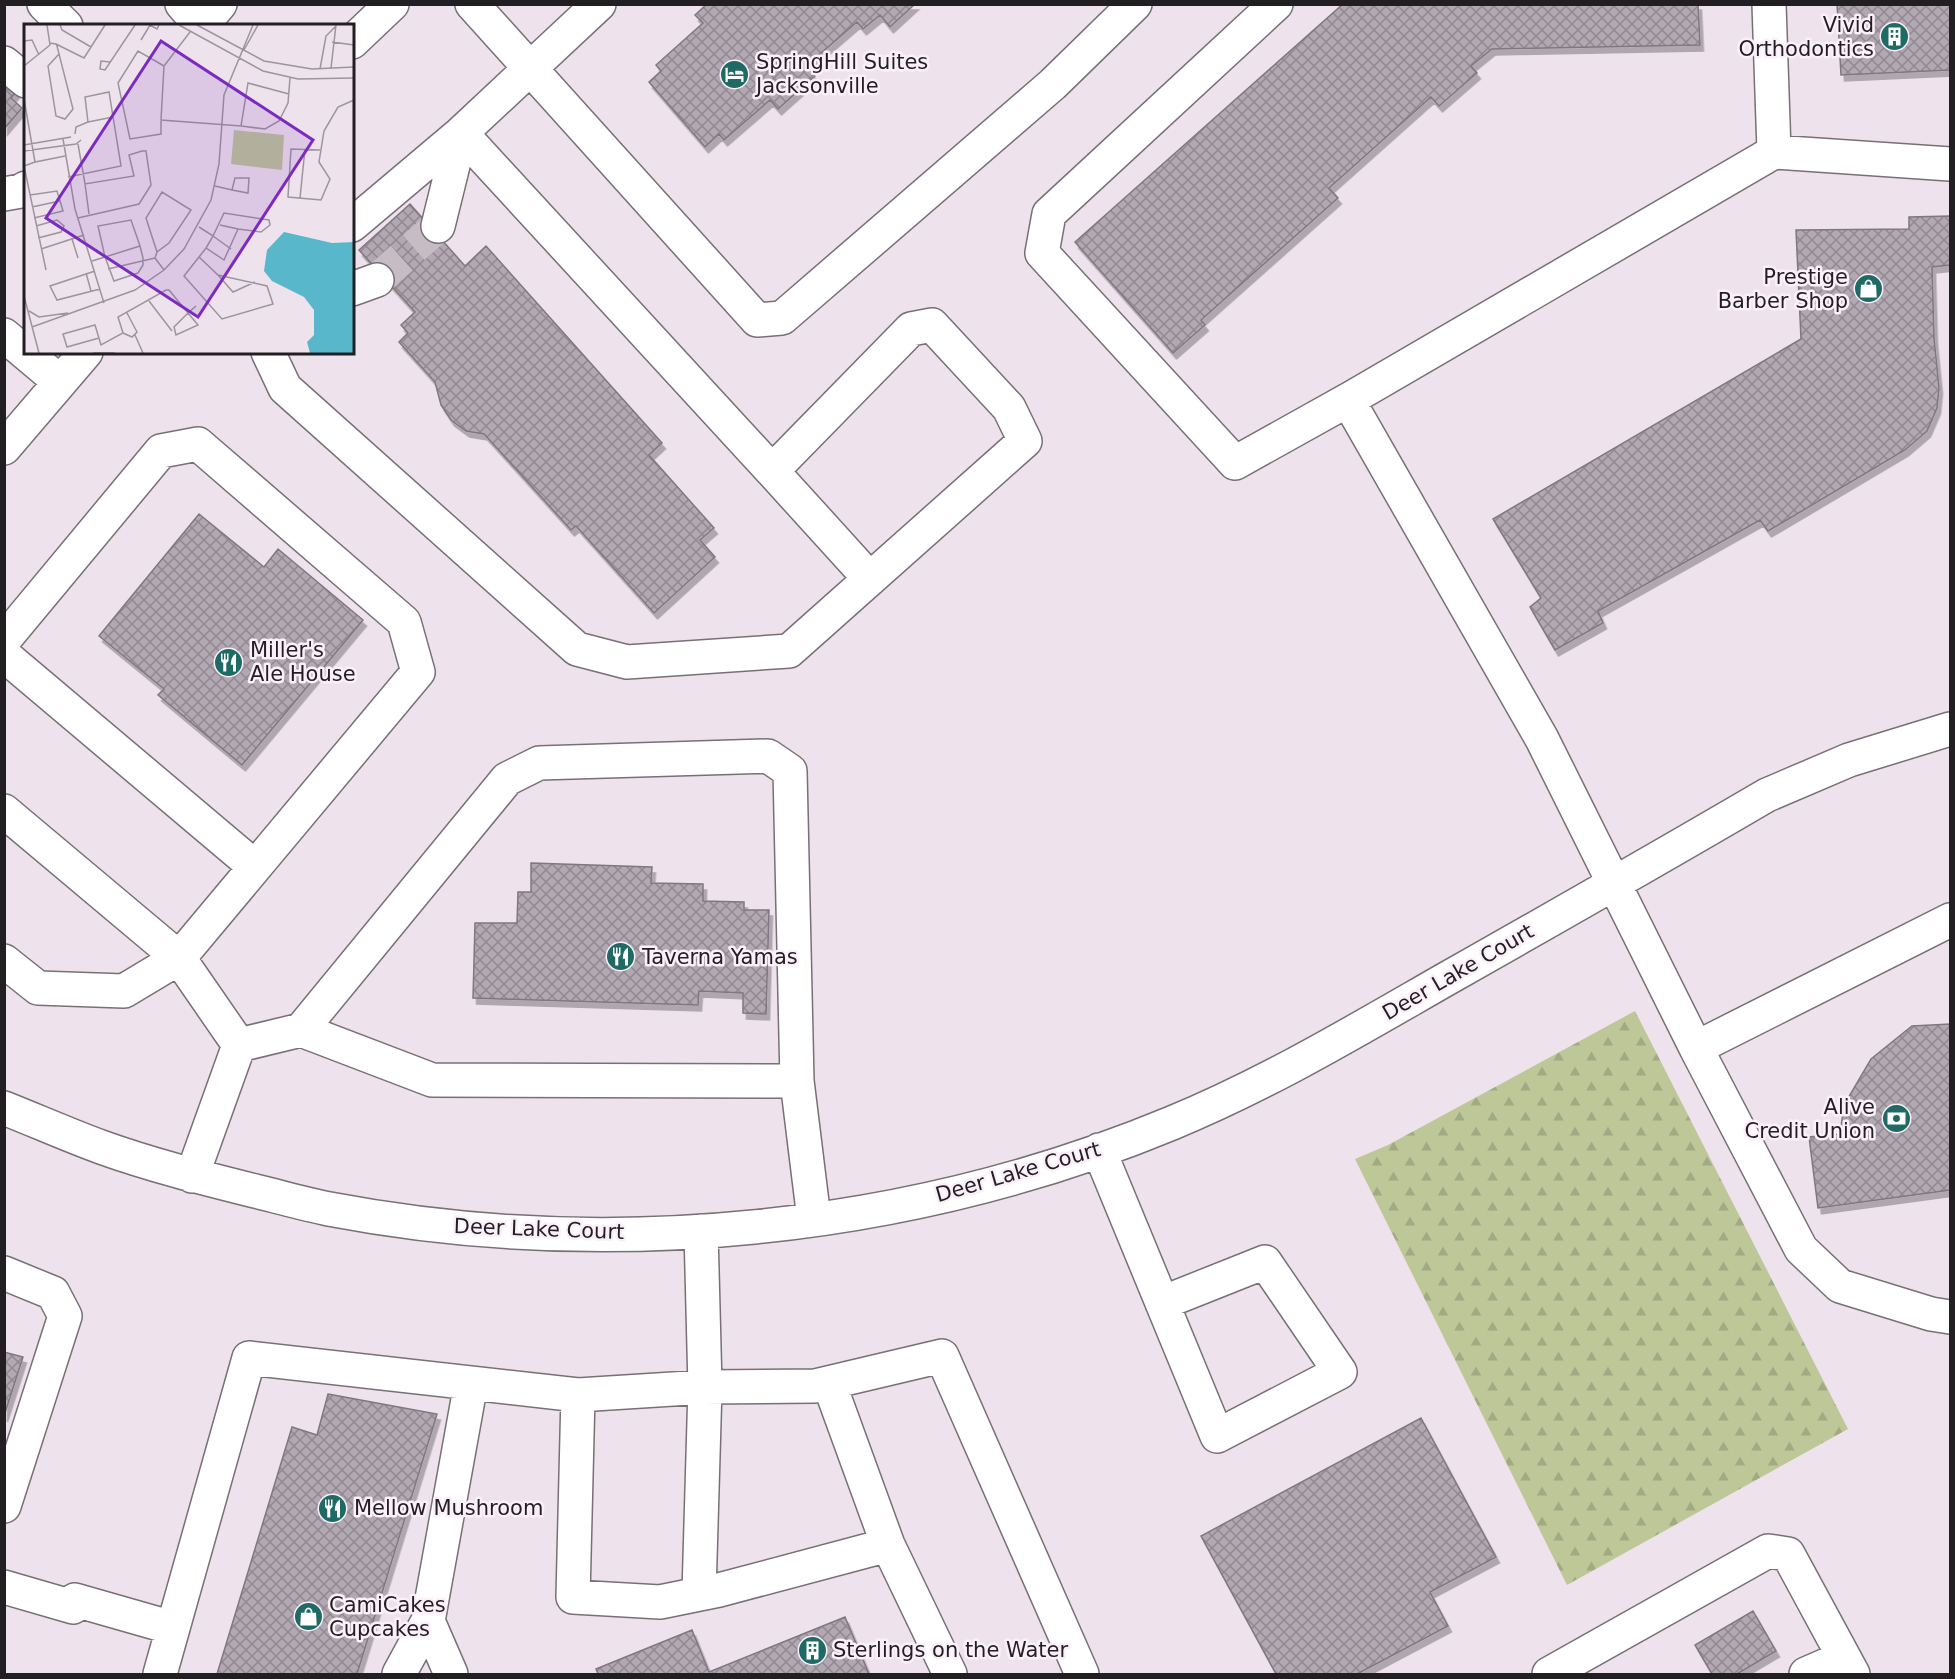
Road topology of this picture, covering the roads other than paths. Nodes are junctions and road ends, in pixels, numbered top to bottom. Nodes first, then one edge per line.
1 (44, 4) edge
2 (392, 4) edge
3 (472, 4) edge
4 (599, 4) edge
5 (1276, 4) edge
6 (1769, 4) edge
7 (1127, 7) edge
8 (64, 24) edge
9 (354, 40) edge
10 (4, 63) edge
11 (531, 68) junction
12 (24, 79) edge
13 (461, 133) junction
14 (1774, 152) junction
15 (1950, 164) edge
16 (24, 189) edge
17 (4, 194) edge
18 (354, 223) edge
19 (438, 226) tunnel mouth
20 (4, 335) edge
21 (24, 352) edge
22 (27, 354) edge
23 (84, 354) edge
24 (269, 354) edge
25 (60, 382) junction
26 (1348, 400) junction
27 (4, 448) edge
28 (772, 471) junction
29 (870, 579) junction
30 (4, 640) edge
31 (4, 655) edge
32 (1950, 729) edge
33 (4, 811) edge
34 (255, 867) junction
35 (1615, 883) junction
36 (1950, 920) edge
37 (179, 958) junction
38 (4, 961) edge
39 (301, 1030) junction
40 (239, 1045) junction
41 (1696, 1048) junction
42 (796, 1081) junction
43 (4, 1108) edge
44 (1099, 1150) junction
45 (192, 1176) junction
46 (814, 1219) junction
47 (701, 1231) junction
48 (4, 1273) edge
49 (1162, 1303) junction
50 (1950, 1317) edge
51 (471, 1383) junction
52 (829, 1383) junction
53 (705, 1387) junction
54 (578, 1395) junction
55 (4, 1506) edge
56 (888, 1545) junction
57 (4, 1587) edge
58 (699, 1593) junction
59 (428, 1621) junction
60 (173, 1628) junction
61 (1848, 1666) edge
62 (160, 1674) edge
63 (399, 1674) edge
64 (451, 1674) edge
65 (950, 1674) edge
66 (1082, 1674) edge
67 (1549, 1674) edge
68 (1806, 1674) edge

1 - 8 street
2 - 9 street
3 - 11 street
4 - 11 street
5 - 26 street
6 - 14 street
7 - 11 street
10 - 12 street
11 - 13 street
13 - 18 street
13 - 19 street
13 - 28 street
14 - 15 street
14 - 26 street
16 - 17 street
20 - 21 street
22 - 25 street
23 - 25 street
24 - 29 street
25 - 27 street
26 - 35 street
28 - 29 street
28 - 29 street
30 - 34 street
31 - 34 street
32 - 35 street, Deer Lake Court
33 - 37 street
34 - 37 street
35 - 41 street
35 - 44 street, Deer Lake Court
36 - 41 street
37 - 38 street
37 - 40 street
39 - 40 street
39 - 42 street
39 - 42 street
40 - 45 street
41 - 50 street
42 - 46 street
43 - 45 street, Deer Lake Court
44 - 46 street, Deer Lake Court
44 - 49 street
45 - 47 street, Deer Lake Court
46 - 47 street, Deer Lake Court
47 - 53 street
48 - 55 street
49 - 49 street
51 - 54 street
51 - 59 street
51 - 60 street
52 - 53 street
52 - 56 street
52 - 66 street
53 - 54 street
53 - 58 street
54 - 58 street
56 - 58 street
56 - 65 street
57 - 60 street
59 - 63 street
59 - 64 street
60 - 62 street
61 - 67 street
61 - 68 street

